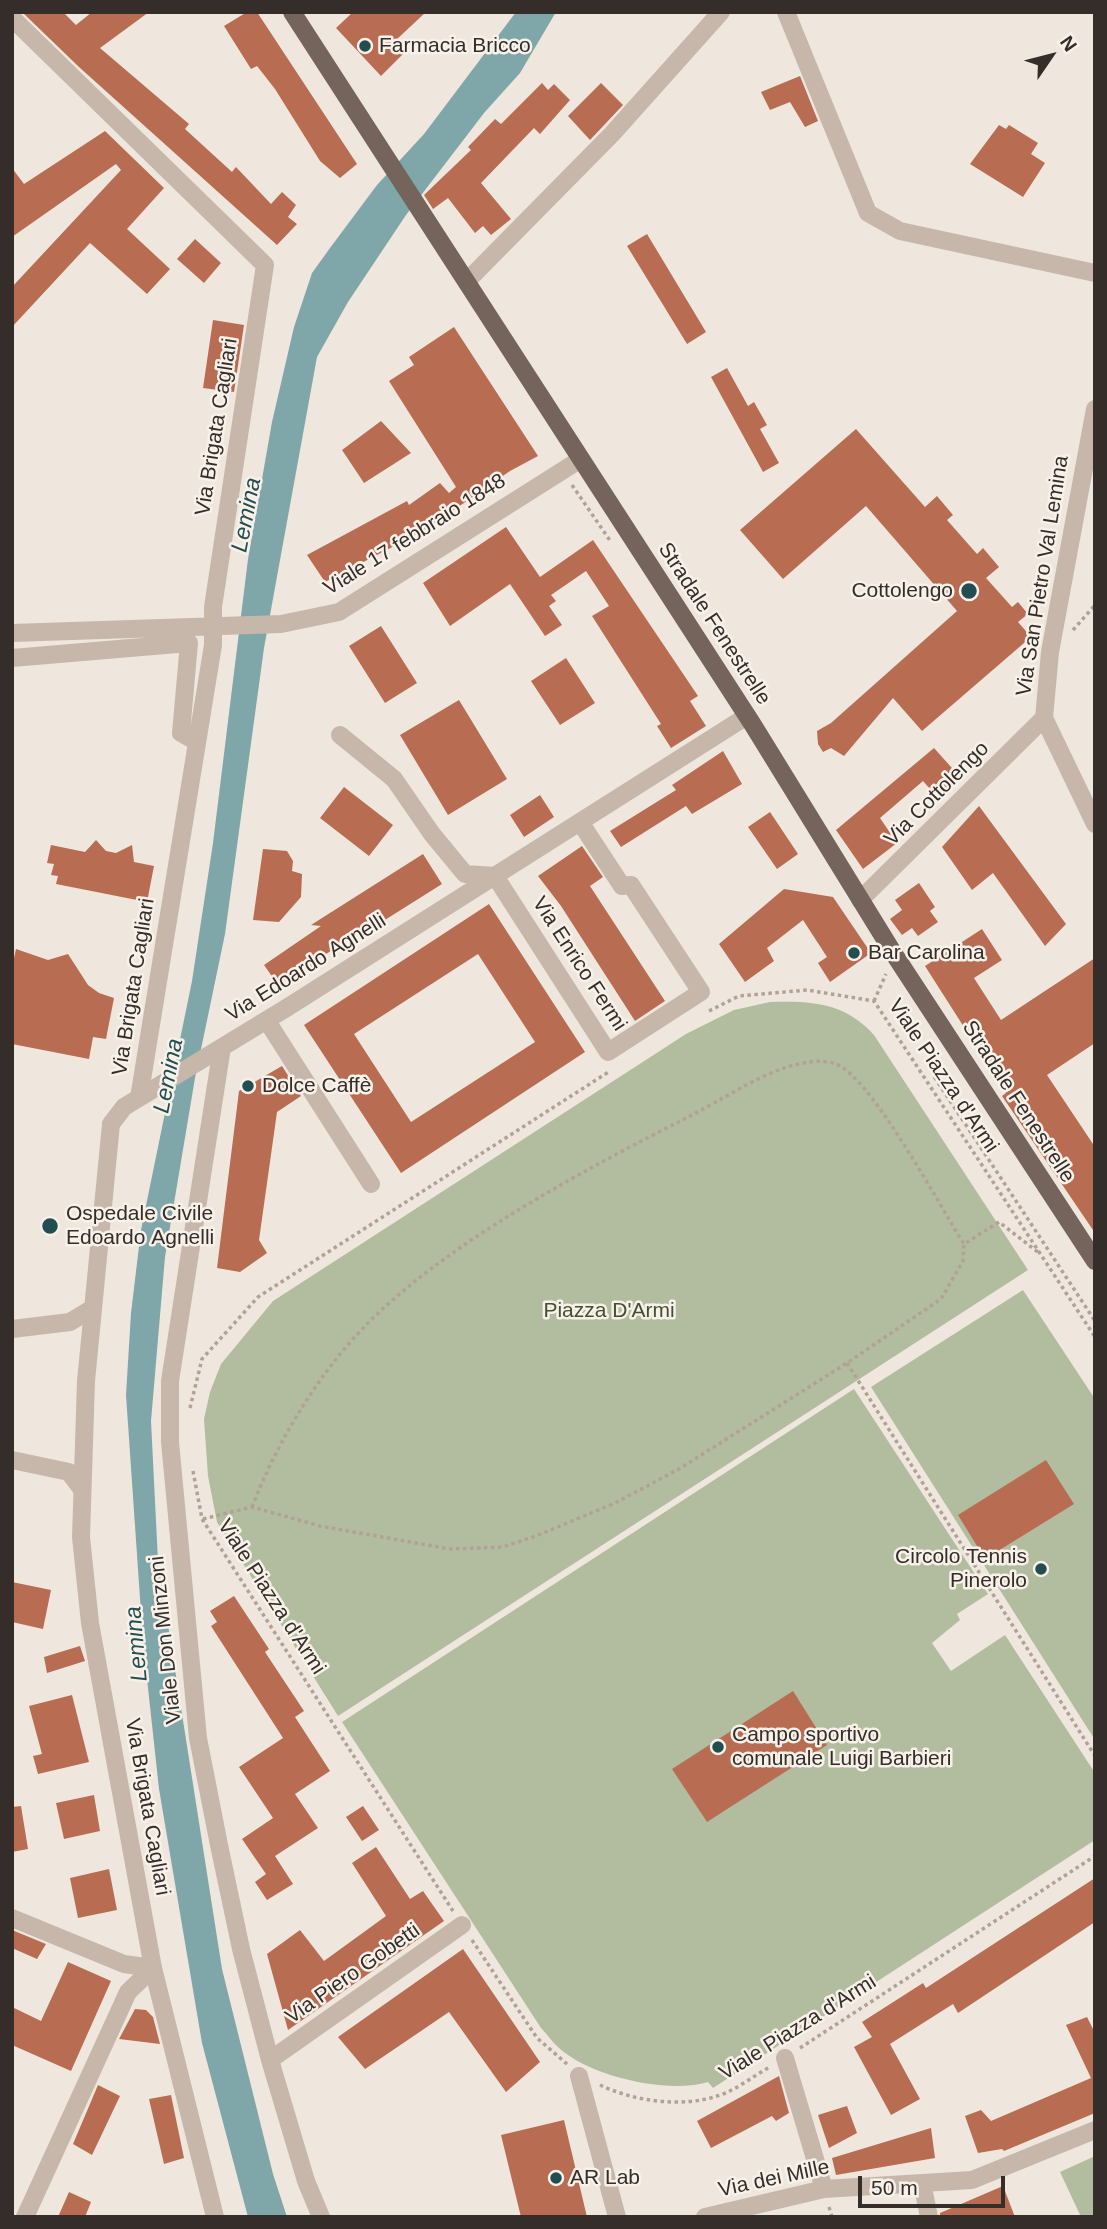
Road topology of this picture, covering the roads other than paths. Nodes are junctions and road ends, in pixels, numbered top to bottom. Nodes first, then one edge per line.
1 (292, 12) edge
2 (721, 12) edge
3 (786, 12) edge
4 (12, 18) edge
5 (1095, 274) edge
6 (467, 281) junction
7 (1095, 409) edge
8 (580, 459) junction
9 (212, 628) junction
10 (12, 633) edge
11 (12, 658) edge
12 (747, 716) junction
13 (1044, 718) junction
14 (340, 735) dead end
15 (195, 741) junction
16 (580, 822) junction
17 (1095, 824) edge
18 (495, 876) junction
19 (860, 900) junction
20 (267, 1021) junction
21 (222, 1047) junction
22 (139, 1098) junction
23 (371, 1184) dead end
24 (1095, 1261) edge
25 (93, 1308) junction
26 (12, 1329) edge
27 (12, 1460) edge
28 (81, 1488) junction
29 (12, 1919) edge
30 (462, 1925) road end
31 (153, 1968) junction
32 (785, 2058) road end
33 (270, 2060) junction
34 (579, 2076) road end
35 (1095, 2130) edge
36 (922, 2183) junction
37 (824, 2189) junction
38 (25, 2217) edge
39 (215, 2217) edge
40 (321, 2217) edge
41 (617, 2217) edge
42 (705, 2217) edge
43 (929, 2217) edge

1 - 6 main road, Stradale Fenestrelle
2 - 6 street
3 - 5 street
4 - 9 street, Via Brigata Cagliari
6 - 8 main road, Stradale Fenestrelle
7 - 13 street, Via San Pietro Val Lemina
8 - 9 street, Viale 17 febbraio 1848
8 - 12 main road, Stradale Fenestrelle
9 - 10 street, Viale 17 febbraio 1848
9 - 15 street, Via Brigata Cagliari
11 - 15 street
12 - 16 street, Via Edoardo Agnelli
12 - 19 main road, Stradale Fenestrelle
13 - 17 street, Via San Pietro Val Lemina
13 - 19 street, Via Cottolengo
14 - 18 street
15 - 22 street, Via Brigata Cagliari
16 - 18 street, Via Edoardo Agnelli
16 - 18 street, Via Enrico Fermi
18 - 20 street, Via Edoardo Agnelli
19 - 24 main road, Stradale Fenestrelle
20 - 21 street, Via Edoardo Agnelli
20 - 23 street
21 - 22 street, Via Edoardo Agnelli
21 - 33 street, Viale Don Minzoni
22 - 25 street, Via Brigata Cagliari
25 - 26 street
25 - 28 street, Via Brigata Cagliari
27 - 28 street
28 - 31 street, Via Brigata Cagliari
29 - 31 street
30 - 33 street, Via Piero Gobetti
31 - 38 street
31 - 39 street, Via Brigata Cagliari
32 - 37 street
33 - 40 street, Viale Don Minzoni
34 - 41 street
35 - 36 street, Via dei Mille
36 - 37 street, Via dei Mille
36 - 43 street
37 - 42 street, Via dei Mille

